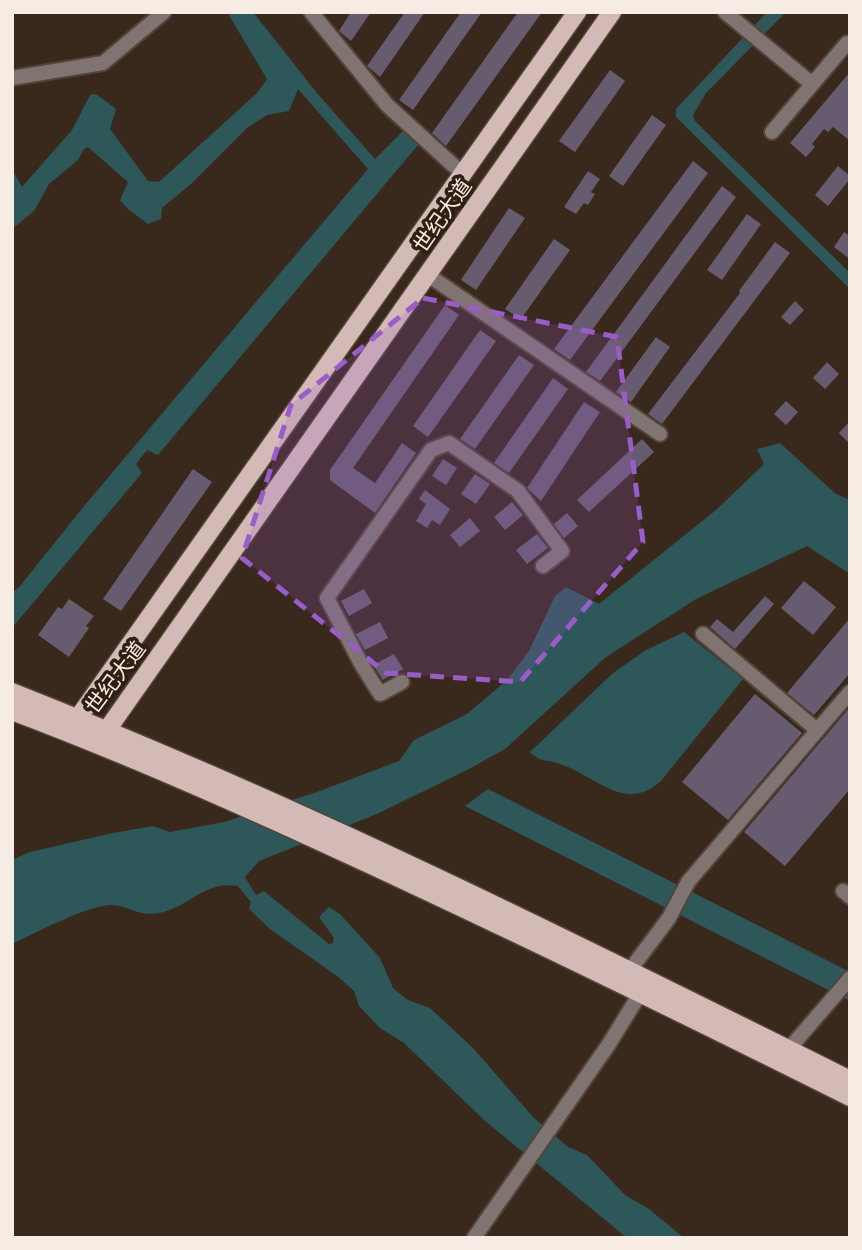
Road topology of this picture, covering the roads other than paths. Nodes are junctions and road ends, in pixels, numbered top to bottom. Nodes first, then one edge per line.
1 (164, 12) edge
2 (311, 12) edge
3 (577, 12) edge
4 (612, 12) edge
5 (725, 12) edge
6 (847, 43) dead end
7 (12, 78) edge
8 (812, 84) junction
9 (772, 132) dead end
10 (454, 166) dead end
11 (428, 275) junction
12 (660, 434) dead end
13 (543, 566) dead end
14 (703, 634) dead end
15 (402, 682) dead end
16 (12, 692) edge
17 (850, 692) edge
18 (12, 711) edge
19 (78, 718) junction
20 (107, 730) junction
21 (817, 730) junction
22 (86, 739) junction
23 (630, 970) junction
24 (850, 978) edge
25 (641, 992) junction
26 (789, 1049) junction
27 (850, 1080) edge
28 (850, 1097) edge
29 (474, 1238) edge

1 - 7 street
2 - 10 street
3 - 19 main road, 世纪大道
4 - 11 main road, 世纪大道
5 - 8 street
6 - 8 street
8 - 9 street
11 - 12 street
11 - 20 main road, 世纪大道
13 - 15 street
14 - 21 street
16 - 19 main road
17 - 21 street
18 - 22 main road
19 - 20 main road
19 - 22 main road, 世纪大道
20 - 22 main road, 世纪大道
20 - 23 main road
21 - 23 street
22 - 25 main road
23 - 26 main road
24 - 26 street
25 - 28 main road
25 - 29 street
26 - 27 main road

